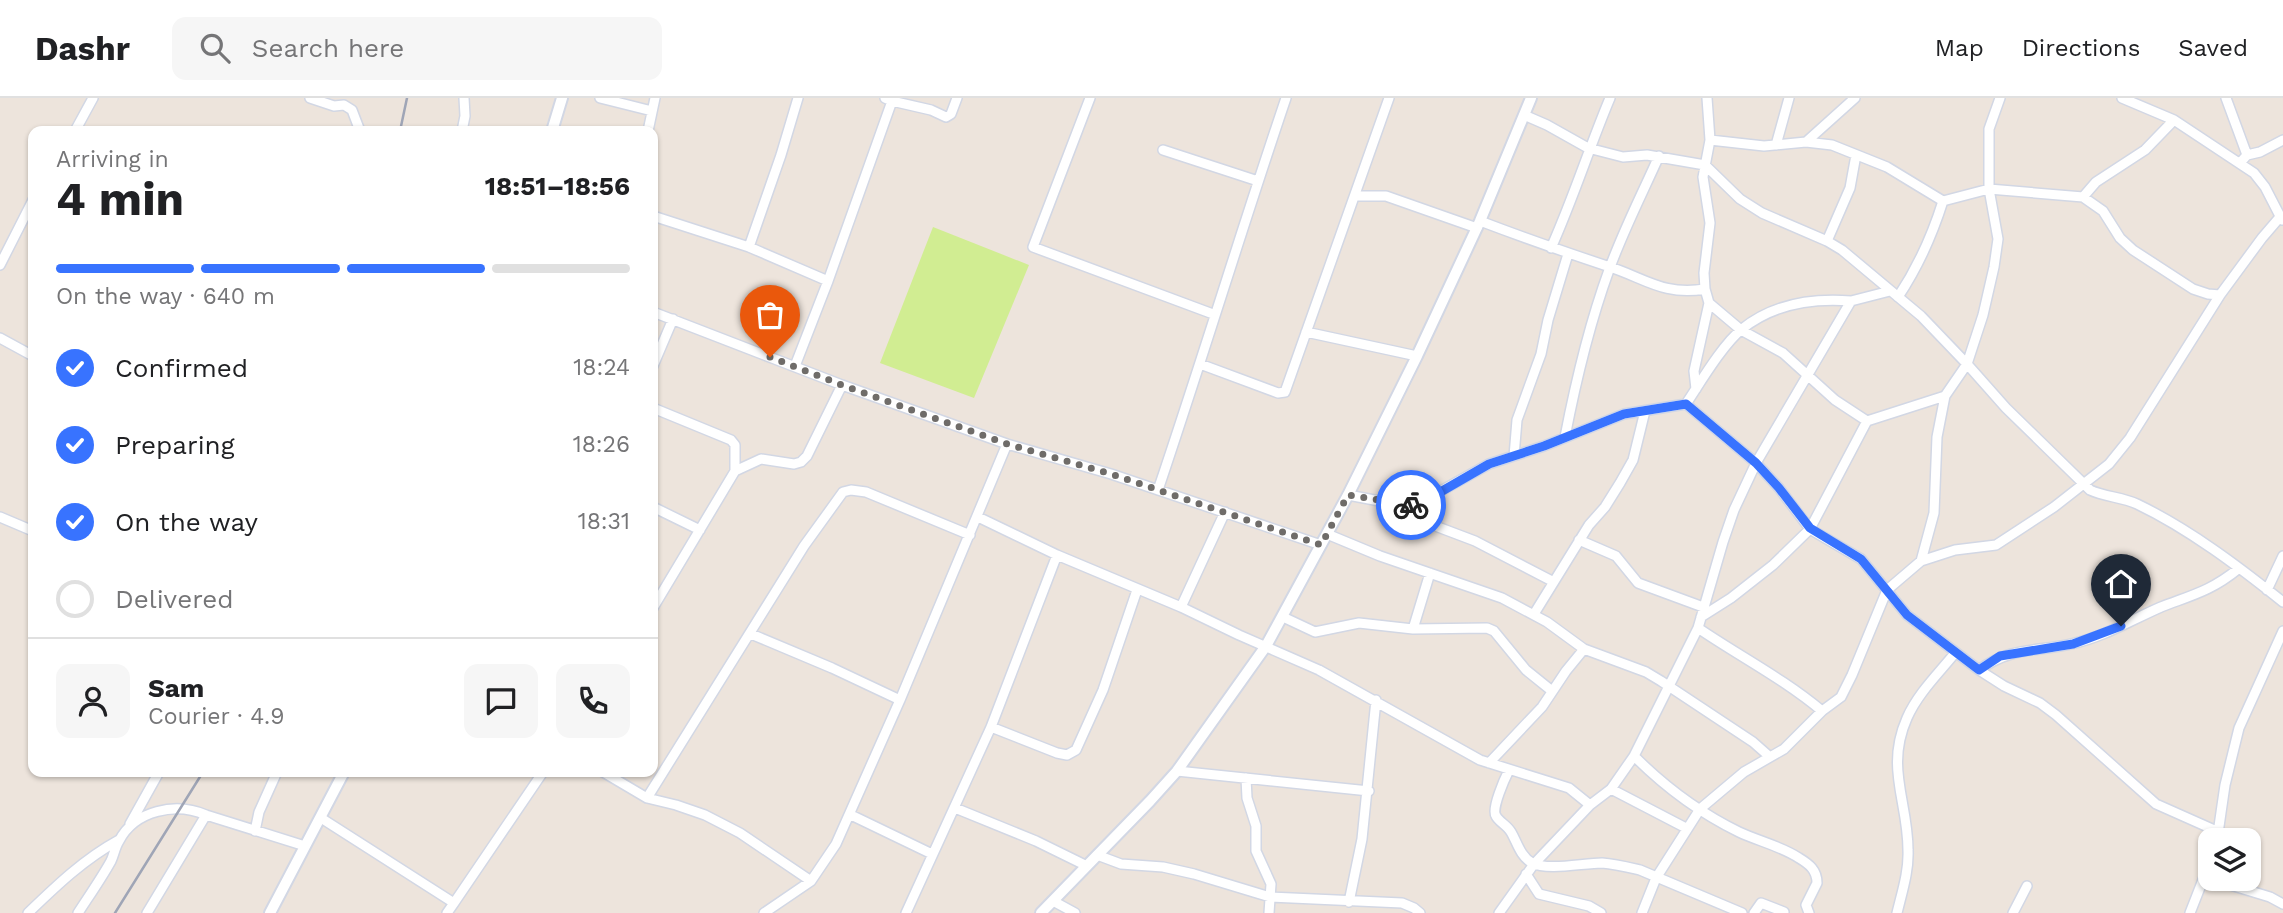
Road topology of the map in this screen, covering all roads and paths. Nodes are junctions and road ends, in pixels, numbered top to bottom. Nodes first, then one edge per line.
1 (93, 98) edge
2 (310, 98) edge
3 (464, 98) edge
4 (562, 98) edge
5 (600, 98) edge
6 (655, 98) edge
7 (798, 98) edge
8 (957, 98) edge
9 (1090, 98) edge
10 (1286, 98) edge
11 (1389, 98) edge
12 (1531, 98) edge
13 (1610, 98) edge
14 (1707, 98) edge
15 (1789, 98) edge
16 (1855, 98) edge
17 (2000, 98) edge
18 (2122, 98) edge
19 (2226, 98) edge
20 (888, 99) edge
21 (652, 111) junction
22 (1524, 115) junction
23 (2174, 120) junction
24 (78, 126) edge
25 (358, 126) edge
26 (463, 126) edge
27 (554, 126) edge
28 (649, 126) edge
29 (2283, 139) edge
30 (1710, 140) junction
31 (1806, 142) junction
32 (1776, 145) junction
33 (1588, 148) junction
34 (1163, 150) dead end
35 (1856, 155) junction
36 (2247, 155) junction
37 (1658, 156) junction
38 (2240, 163) junction
39 (1705, 165) junction
40 (1258, 181) junction
41 (1989, 189) junction
42 (1356, 196) junction
43 (2083, 197) junction
44 (1943, 201) junction
45 (28, 210) edge
46 (658, 218) edge
47 (2282, 219) edge
48 (1479, 225) junction
49 (1827, 241) junction
50 (749, 247) junction
51 (1551, 248) junction
52 (1568, 254) junction
53 (0, 265) edge
54 (1610, 267) junction
55 (828, 281) junction
56 (1705, 289) junction
57 (1894, 294) junction
58 (2220, 295) junction
59 (1851, 301) junction
60 (1709, 303) junction
61 (658, 314) edge
62 (1213, 314) junction
63 (673, 319) junction
64 (1741, 330) junction
65 (1306, 332) junction
66 (0, 338) edge
67 (28, 353) edge
68 (658, 354) edge
69 (1417, 356) junction
70 (1200, 364) junction
71 (1968, 364) junction
72 (794, 366) junction
73 (1809, 375) junction
74 (842, 385) junction
75 (1696, 389) junction
76 (1945, 396) junction
77 (1686, 404) junction
78 (658, 410) edge
79 (1645, 411) junction
80 (1867, 421) junction
81 (1565, 437) junction
82 (1007, 444) junction
83 (1514, 456) junction
84 (1756, 463) junction
85 (734, 471) junction
86 (2083, 483) junction
87 (1157, 490) junction
88 (1348, 495) junction
89 (1416, 505) junction
90 (658, 509) edge
91 (1225, 512) junction
92 (0, 517) edge
93 (978, 517) junction
94 (1810, 528) junction
95 (28, 529) edge
96 (700, 530) junction
97 (1327, 534) junction
98 (970, 535) junction
99 (1579, 540) junction
100 (1321, 545) junction
101 (1057, 555) junction
102 (2283, 556) edge
103 (1921, 561) junction
104 (2238, 569) junction
105 (1430, 573) junction
106 (1552, 581) junction
107 (1137, 590) junction
108 (1887, 590) junction
109 (2267, 590) junction
110 (658, 600) edge
111 (2283, 602) edge
112 (1181, 607) junction
113 (1703, 607) junction
114 (1534, 614) junction
115 (1283, 617) junction
116 (1701, 617) junction
117 (1698, 628) junction
118 (1413, 629) junction
119 (2283, 631) edge
120 (751, 634) junction
121 (1266, 646) junction
122 (1584, 649) junction
123 (1955, 653) junction
124 (1979, 670) junction
125 (1669, 685) junction
126 (1552, 691) junction
127 (900, 700) junction
128 (1376, 700) junction
129 (1822, 711) junction
130 (991, 727) junction
131 (1634, 756) junction
132 (1770, 757) junction
133 (1489, 763) junction
134 (1509, 770) junction
135 (1177, 771) junction
136 (156, 777) edge
137 (275, 777) edge
138 (342, 777) edge
139 (540, 777) edge
140 (612, 777) edge
141 (1246, 778) junction
142 (1611, 789) junction
143 (1368, 791) junction
144 (648, 798) junction
145 (1590, 805) junction
146 (955, 808) junction
147 (1700, 809) junction
148 (206, 815) junction
149 (851, 815) junction
150 (321, 818) junction
151 (1686, 828) junction
152 (2202, 828) edge
153 (2219, 828) edge
154 (127, 829) junction
155 (255, 831) junction
156 (119, 840) junction
157 (305, 845) junction
158 (933, 854) junction
159 (1097, 855) junction
160 (1534, 864) junction
161 (1087, 866) junction
162 (1526, 874) junction
163 (1656, 878) junction
164 (811, 881) junction
165 (2027, 886) dead end
166 (2199, 891) edge
167 (2250, 891) edge
168 (1270, 897) junction
169 (1053, 901) junction
170 (454, 902) junction
171 (1349, 902) junction
172 (2283, 904) edge
173 (1783, 912) edge
174 (28, 913) edge
175 (78, 913) edge
176 (147, 913) edge
177 (270, 913) edge
178 (447, 913) edge
179 (764, 913) edge
180 (906, 913) edge
181 (1041, 913) edge
182 (1075, 913) edge
183 (1269, 913) edge
184 (1420, 913) edge
185 (1499, 913) edge
186 (1600, 913) edge
187 (1642, 913) edge
188 (1742, 913) edge
189 (1754, 913) edge
190 (1809, 913) edge
191 (1897, 913) edge
192 (2013, 913) edge
193 (2190, 913) edge

1 - 24 street
2 - 25 street
3 - 26 street
4 - 27 street
5 - 21 street
6 - 21 street
7 - 50 street
8 - 20 street
9 - 62 street
10 - 40 street
11 - 42 street
12 - 22 street
13 - 33 street
14 - 30 street
15 - 32 street
16 - 31 street
17 - 41 street
18 - 23 street
19 - 36 street
20 - 55 street
21 - 28 street
22 - 33 street
22 - 48 street
23 - 38 street
23 - 43 street
29 - 36 street
30 - 32 street
30 - 39 street
31 - 32 street
31 - 35 street
33 - 37 street
33 - 51 street
34 - 40 street
35 - 44 street
35 - 49 street
36 - 38 street
37 - 39 street
37 - 54 street
38 - 47 street
39 - 49 street
39 - 56 street
40 - 62 street
41 - 43 street
41 - 44 street
41 - 71 street
42 - 48 street
42 - 65 street
43 - 58 street
44 - 57 street
45 - 53 street
46 - 50 street
47 - 58 street
48 - 51 street
48 - 69 street
49 - 57 street
50 - 55 street
51 - 52 street
52 - 54 street
52 - 83 street
54 - 56 street
54 - 81 street
55 - 72 street
56 - 60 street
57 - 59 street
57 - 71 street
58 - 86 street
59 - 64 street
59 - 73 street
60 - 64 street
60 - 75 street
61 - 63 street
62 - 70 street
63 - 68 street
63 - 72 street
64 - 73 street
64 - 75 street
65 - 69 street
65 - 70 street
66 - 67 street
69 - 88 street
70 - 87 street
71 - 76 street
71 - 86 street
72 - 74 street
73 - 80 street
73 - 84 street
74 - 82 street
74 - 85 street
75 - 77 street
76 - 80 street
76 - 103 street
77 - 79 street
77 - 84 street
78 - 85 street
79 - 81 street
79 - 99 street
80 - 94 street
81 - 83 street
82 - 87 street
82 - 93 street
83 - 89 street
84 - 94 street
84 - 113 street
85 - 96 street
86 - 103 street
86 - 104 street
87 - 91 street
88 - 89 street
88 - 97 street
89 - 106 street
90 - 96 street
91 - 100 street
91 - 112 street
92 - 95 street
93 - 98 street
93 - 101 street
94 - 108 street
94 - 116 street
96 - 110 street
97 - 100 street
97 - 105 street
98 - 120 street
98 - 127 street
99 - 106 street
99 - 113 street
100 - 115 street
101 - 107 street
101 - 130 street
102 - 109 street
103 - 108 street
104 - 109 street
104 - 124 street
105 - 114 street
105 - 118 street
106 - 114 street
107 - 112 street
107 - 130 street
108 - 123 street
108 - 129 street
109 - 111 street
112 - 121 street
113 - 116 street
114 - 122 street
115 - 118 street
115 - 121 street
116 - 117 street
117 - 125 street
117 - 129 street
118 - 126 street
119 - 153 street
120 - 127 street
120 - 144 street
121 - 128 street
121 - 135 street
122 - 125 street
122 - 126 street
123 - 124 street
123 - 191 street
124 - 152 street
125 - 131 street
125 - 132 street
126 - 133 street
127 - 149 street
128 - 133 street
128 - 143 street
129 - 132 street
130 - 146 street
131 - 142 street
131 - 147 street
132 - 147 street
133 - 134 street
134 - 145 street
134 - 160 street
135 - 141 street
135 - 159 street
136 - 154 street
137 - 155 street
138 - 150 street
139 - 170 street
140 - 144 street
141 - 143 street
141 - 168 street
142 - 145 street
142 - 151 street
143 - 171 street
144 - 164 street
145 - 160 street
146 - 158 street
146 - 161 street
147 - 151 street
147 - 190 street
148 - 154 street
148 - 155 street
148 - 176 street
149 - 158 street
149 - 164 street
150 - 157 street
150 - 170 street
151 - 163 street
154 - 156 street
155 - 157 street
156 - 174 street
156 - 175 street
157 - 177 street
158 - 180 street
159 - 161 street
159 - 168 street
160 - 162 street
160 - 163 street
161 - 169 street
162 - 185 street
162 - 186 street
163 - 187 street
163 - 188 street
164 - 179 street
165 - 192 street
166 - 193 street
167 - 172 street
168 - 171 street
168 - 183 street
169 - 181 street
169 - 182 street
170 - 178 street
171 - 184 street
173 - 189 street

